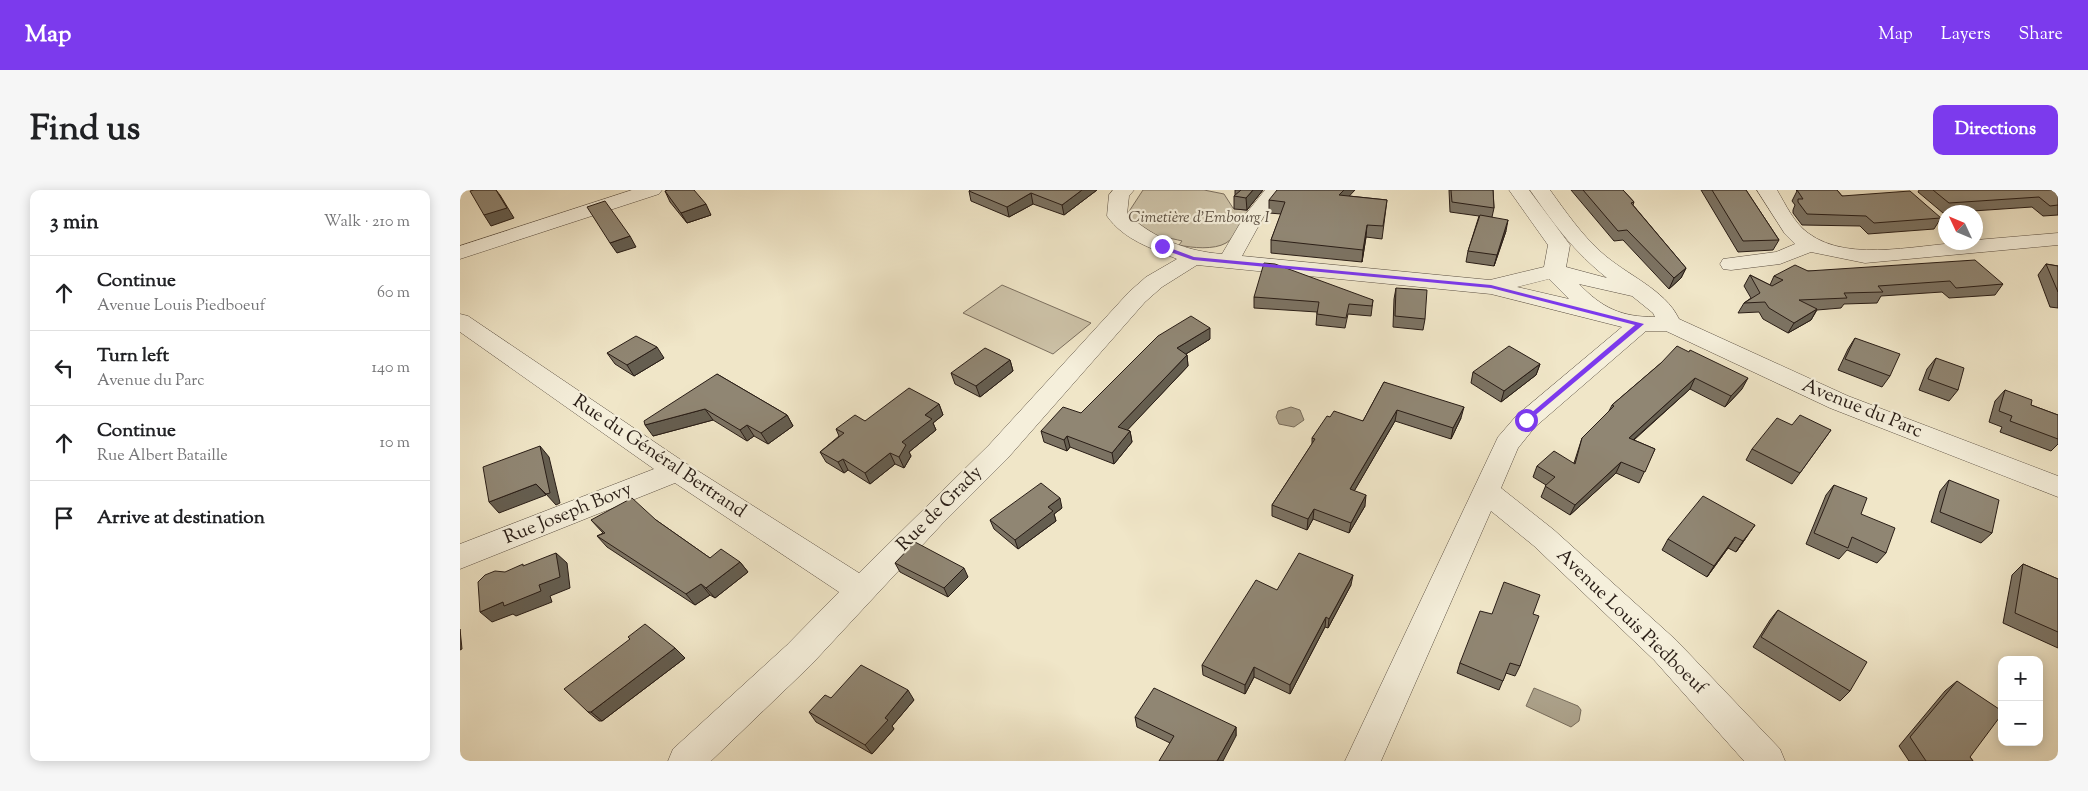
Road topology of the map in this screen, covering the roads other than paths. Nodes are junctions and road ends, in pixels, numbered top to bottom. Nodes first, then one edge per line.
1 (652, 190) edge
2 (1124, 190) edge
3 (1276, 190) edge
4 (1519, 190) edge
5 (1540, 190) edge
6 (1767, 190) edge
7 (1812, 244) junction
8 (2055, 248) edge
9 (460, 254) edge
10 (1193, 258) junction
11 (1229, 262) junction
12 (1731, 264) dead end
13 (1554, 271) junction
14 (1491, 286) junction
15 (1636, 291) junction
16 (1603, 314) junction
17 (460, 321) edge
18 (1640, 324) junction
19 (1670, 324) junction
20 (677, 471) junction
21 (2058, 487) edge
22 (1486, 490) junction
23 (460, 557) edge
24 (861, 590) junction
25 (686, 761) edge
26 (1363, 761) edge
27 (1767, 761) edge

1 - 9 street
2 - 10 street, Avenue du Parc
3 - 11 street
4 - 13 street
5 - 15 street
6 - 7 street
7 - 8 street
7 - 12 street
10 - 11 street, Avenue du Parc
10 - 24 street, Rue de Grady
11 - 14 street, Avenue du Parc
13 - 14 street, Avenue du Parc
13 - 15 street, Avenue du Parc
13 - 16 street
14 - 16 street, Avenue du Parc
15 - 19 street, Avenue du Parc
16 - 18 street, Avenue du Parc
17 - 20 street, Rue du Général Bertrand
18 - 19 street, Avenue du Parc
18 - 22 street
19 - 21 street, Avenue du Parc
20 - 23 street, Rue Joseph Bovy
20 - 24 street, Rue du Général Bertrand
22 - 26 street
22 - 27 street, Avenue Louis Piedboeuf
24 - 25 street, Rue de Grady

